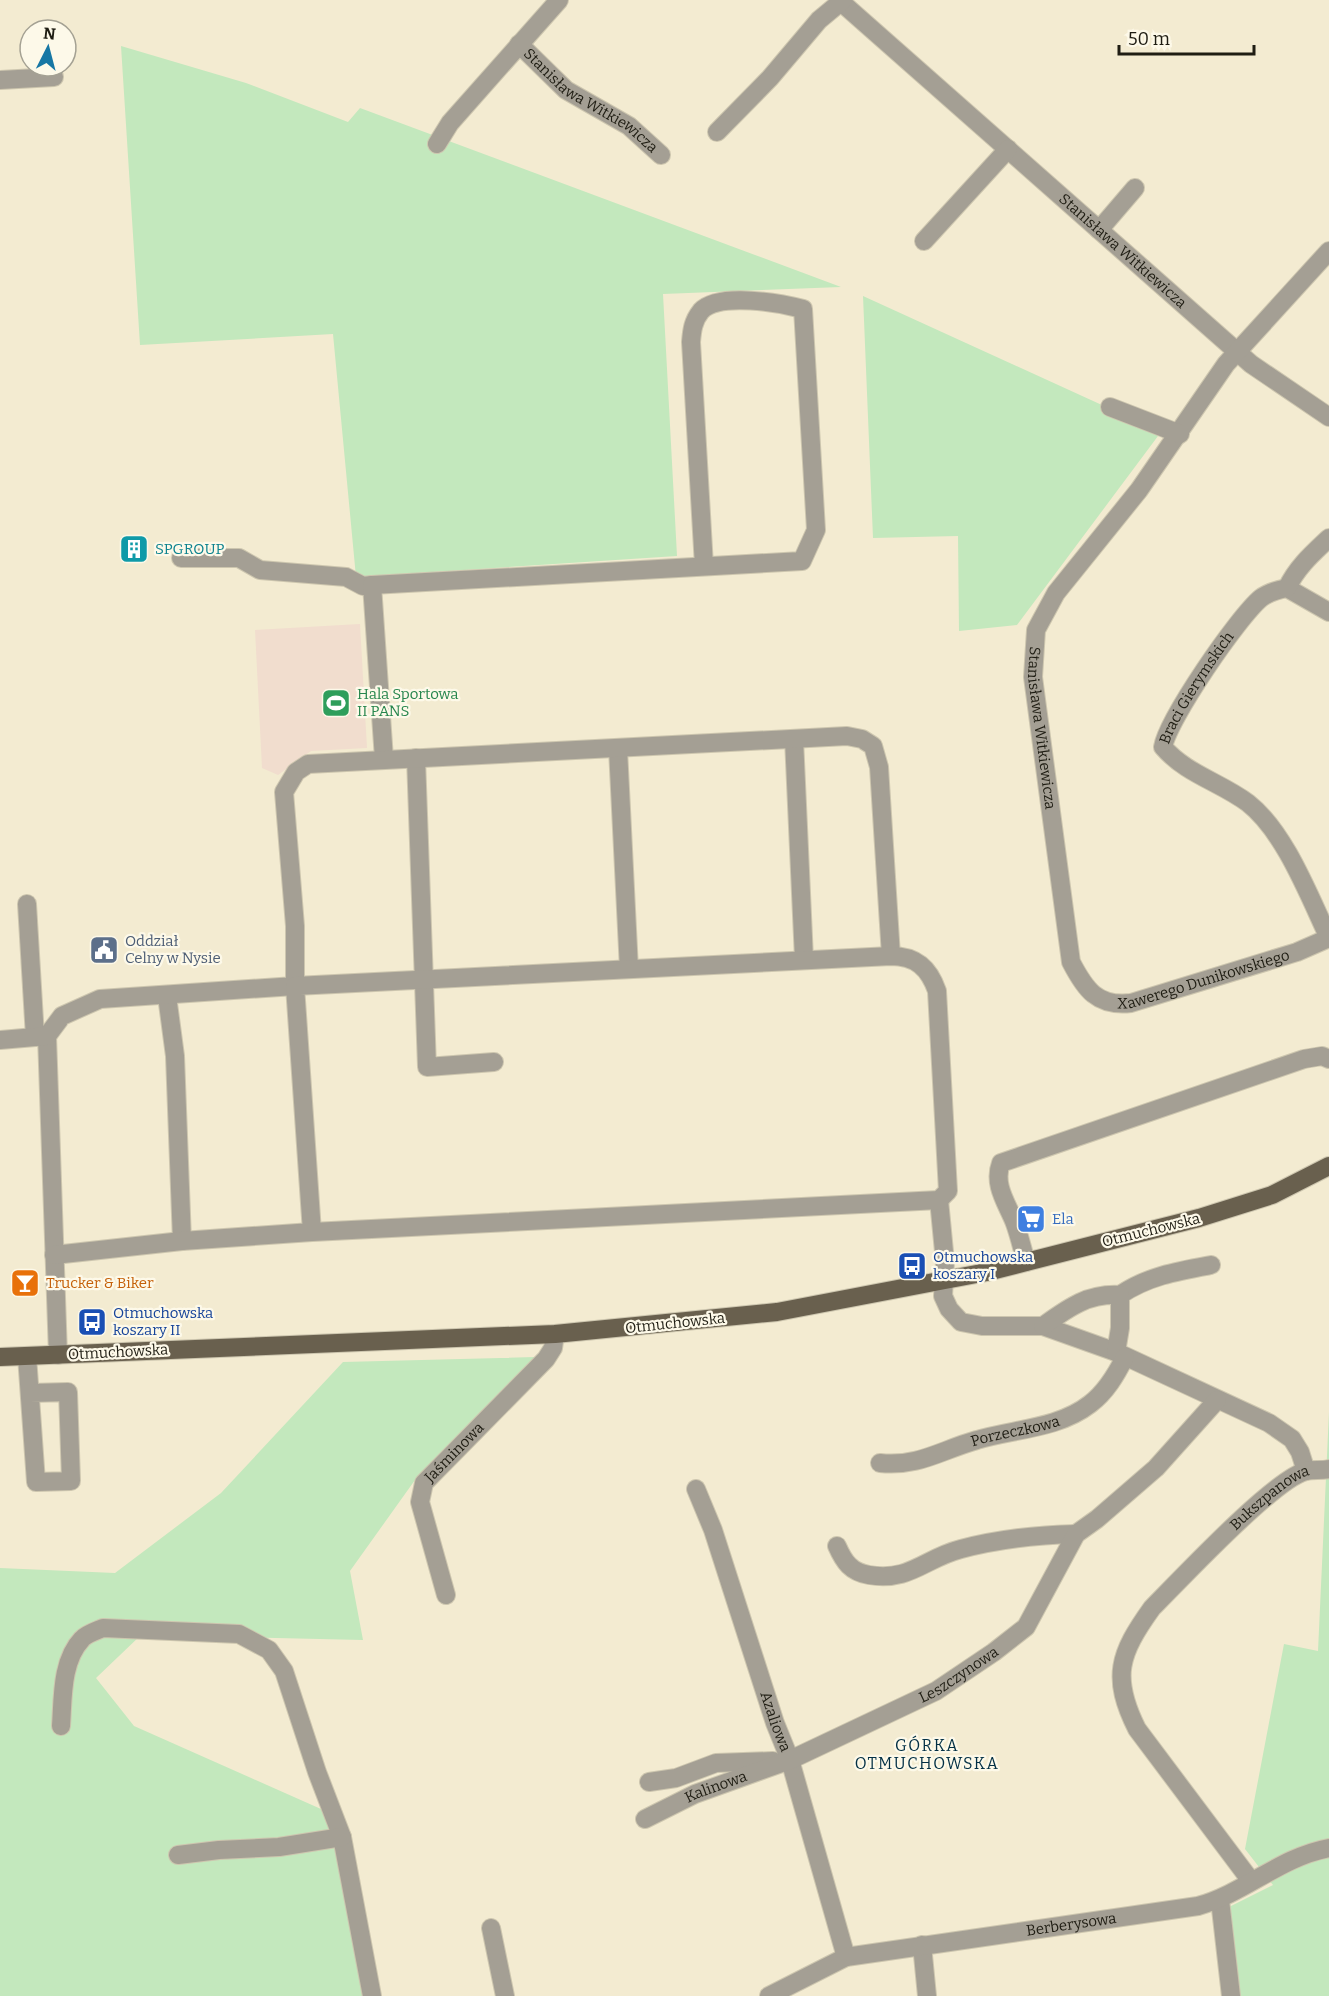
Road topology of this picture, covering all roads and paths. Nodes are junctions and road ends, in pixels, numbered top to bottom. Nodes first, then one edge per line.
1 (559, 0) edge
2 (842, 1) edge
3 (519, 44) junction
4 (27, 78) edge
5 (0, 80) edge
6 (717, 132) dead end
7 (437, 144) dead end
8 (1008, 149) junction
9 (661, 155) dead end
10 (1135, 188) dead end
11 (1100, 230) junction
12 (924, 241) dead end
13 (1329, 251) edge
14 (1237, 352) junction
15 (1110, 407) dead end
16 (1329, 417) edge
17 (1180, 434) junction
18 (1329, 538) edge
19 (181, 558) dead end
20 (704, 566) junction
21 (372, 585) junction
22 (1287, 588) junction
23 (1329, 612) edge
24 (794, 739) junction
25 (618, 749) junction
26 (416, 758) junction
27 (384, 759) junction
28 (27, 904) dead end
29 (1329, 938) edge
30 (891, 956) junction
31 (804, 959) junction
32 (629, 969) junction
33 (424, 979) junction
34 (1083, 985) joint
35 (295, 986) junction
36 (166, 996) junction
37 (41, 1037) junction
38 (0, 1040) edge
39 (1329, 1059) edge
40 (494, 1062) dead end
41 (1328, 1168) edge
42 (939, 1200) junction
43 (312, 1232) junction
44 (182, 1241) junction
45 (54, 1255) junction
46 (1026, 1262) junction
47 (1211, 1265) dead end
48 (944, 1281) junction
49 (1120, 1295) junction
50 (1043, 1326) junction
51 (555, 1334) junction
52 (1121, 1354) junction
53 (58, 1355) junction
54 (27, 1356) junction
55 (0, 1357) edge
56 (30, 1393) junction
57 (1217, 1400) junction
58 (880, 1462) dead end
59 (1329, 1469) edge
60 (1306, 1471) junction
61 (696, 1489) dead end
62 (1076, 1534) junction
63 (837, 1546) dead end
64 (446, 1595) dead end
65 (61, 1726) dead end
66 (786, 1761) junction
67 (649, 1782) dead end
68 (645, 1819) dead end
69 (342, 1837) junction
70 (1329, 1848) edge
71 (178, 1855) dead end
72 (1251, 1881) junction
73 (1220, 1900) junction
74 (491, 1928) dead end
75 (922, 1945) junction
76 (846, 1956) junction
77 (372, 1996) edge
78 (505, 1996) edge
79 (769, 1996) edge
80 (927, 1996) edge
81 (1231, 1996) edge

1 - 3 street, Stanisława Witkiewicza
2 - 6 street, Stanisława Witkiewicza
2 - 8 street, Stanisława Witkiewicza
3 - 7 street, Stanisława Witkiewicza
3 - 9 street, Stanisława Witkiewicza
4 - 5 street
8 - 11 street, Stanisława Witkiewicza
8 - 12 street
10 - 11 street
11 - 14 street, Stanisława Witkiewicza
13 - 14 street, Stanisława Witkiewicza
14 - 16 street
14 - 17 street, Stanisława Witkiewicza
15 - 17 street
17 - 34 street, Stanisława Witkiewicza
18 - 22 street
19 - 21 street
20 - 20 street
20 - 21 street
21 - 27 street
22 - 23 street
22 - 29 street, Braci Gierymskich
24 - 25 street
24 - 30 street
24 - 31 street
25 - 26 street
25 - 32 street
26 - 27 street
26 - 33 street
27 - 35 street
28 - 37 street
29 - 34 street, Xawerego Dunikowskiego
30 - 31 street
30 - 42 street
31 - 32 street
32 - 33 street
33 - 35 street
33 - 40 street
35 - 36 street
35 - 43 street
36 - 37 street
36 - 44 street
37 - 38 street
37 - 45 street
39 - 46 street
41 - 46 main road, Otmuchowska
42 - 43 street
42 - 48 street, Bukszpanowa
43 - 44 street
44 - 45 street
45 - 53 street
46 - 48 main road, Otmuchowska
47 - 49 street
48 - 50 street, Bukszpanowa
48 - 51 main road, Otmuchowska
49 - 50 street
49 - 52 street
50 - 52 street, Bukszpanowa
51 - 53 main road, Otmuchowska
51 - 64 street, Jaśminowa
52 - 57 street, Bukszpanowa
52 - 58 street, Porzeczkowa
53 - 54 main road, Otmuchowska
54 - 55 main road, Otmuchowska
54 - 56 street
56 - 56 street
57 - 60 street, Bukszpanowa
57 - 62 street, Leszczynowa
59 - 60 street
60 - 72 street, Bukszpanowa
61 - 66 street, Azaliowa
62 - 63 street
62 - 66 street, Leszczynowa
65 - 69 street
66 - 67 street
66 - 68 street, Kalinowa
66 - 76 street, Azaliowa
69 - 71 street
69 - 77 street
70 - 72 street, Berberysowa
72 - 73 street, Berberysowa
73 - 75 street, Berberysowa
73 - 81 street
74 - 78 street
75 - 76 street, Berberysowa
75 - 80 street
76 - 79 street, Berberysowa

